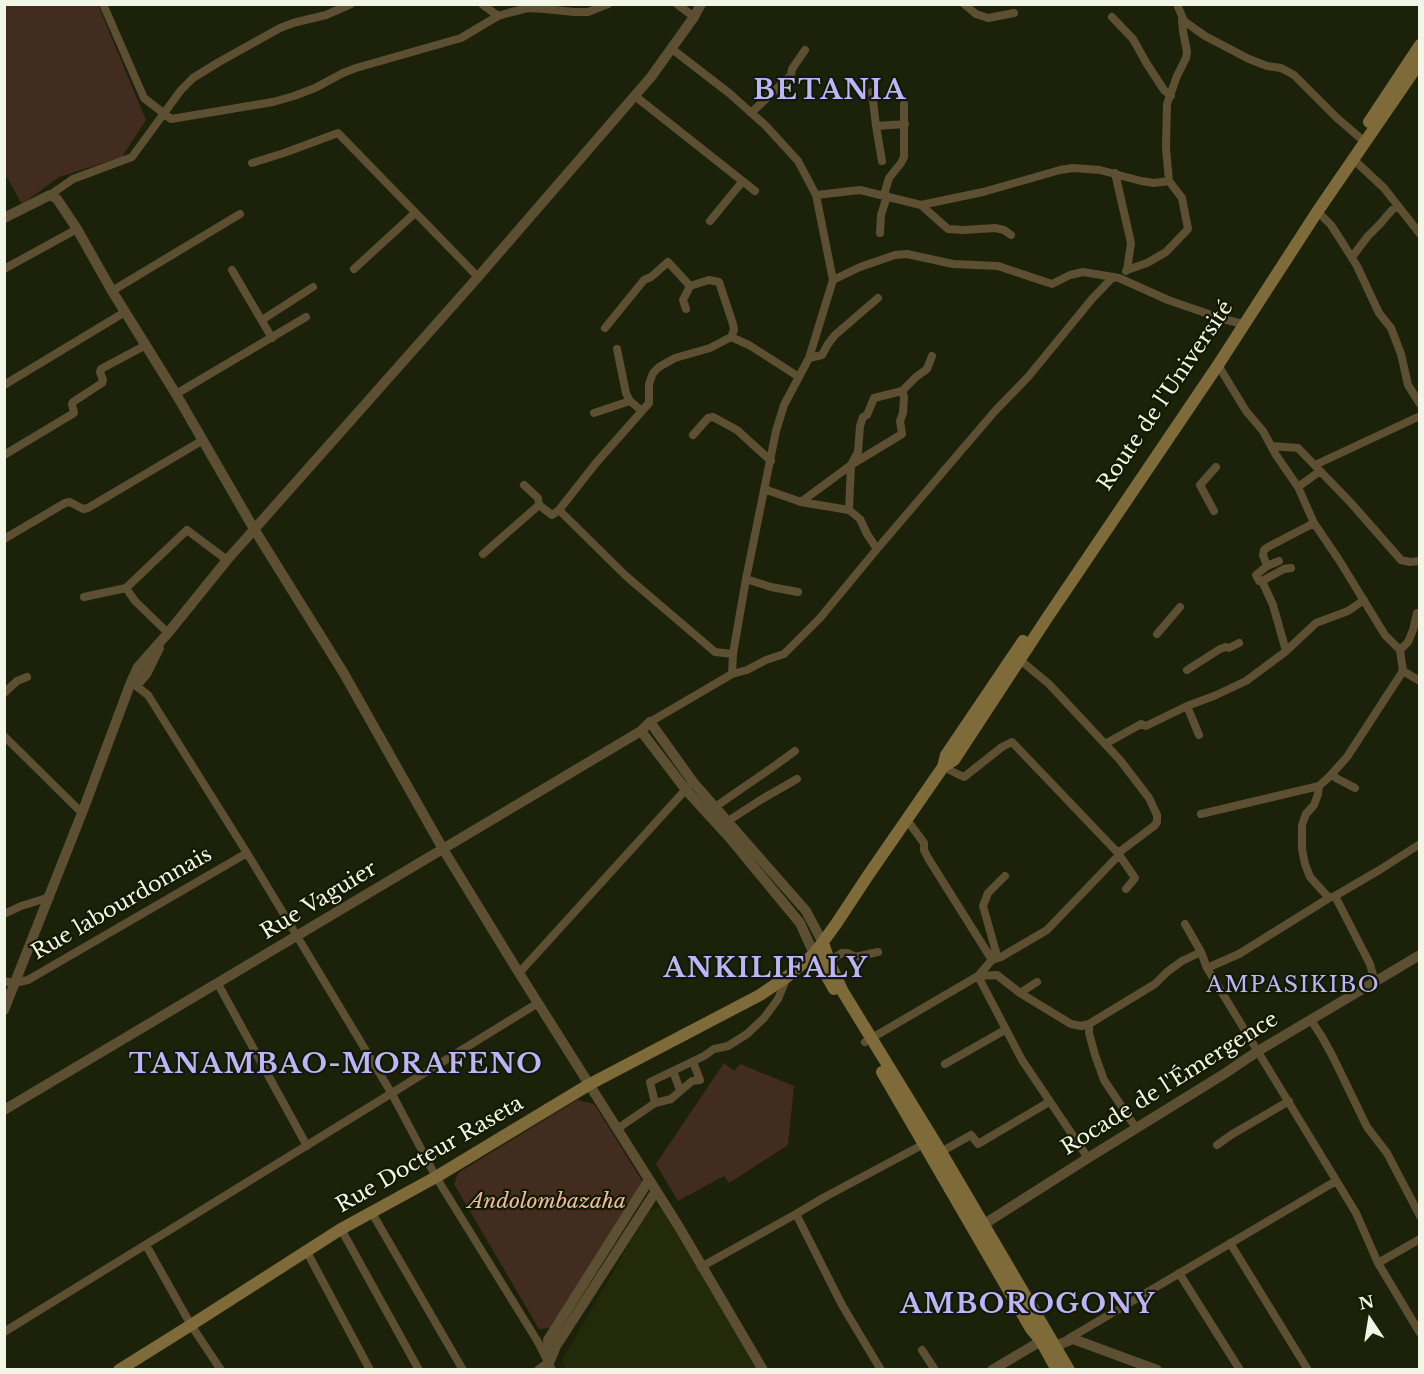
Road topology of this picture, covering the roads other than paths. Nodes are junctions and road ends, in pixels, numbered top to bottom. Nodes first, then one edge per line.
1 (103, 4) edge
2 (351, 4) edge
3 (482, 4) edge
4 (608, 4) edge
5 (677, 4) edge
6 (701, 4) edge
7 (964, 4) edge
8 (1177, 4) edge
9 (1014, 13) dead end
10 (498, 16) junction
11 (694, 17) junction
12 (1112, 17) dead end
13 (1182, 20) junction
14 (1419, 45) edge
15 (672, 49) junction
16 (805, 50) dead end
17 (1418, 67) edge
18 (872, 92) dead end
19 (634, 96) junction
20 (1171, 96) junction
21 (904, 104) dead end
22 (751, 113) junction
23 (164, 114) junction
24 (904, 124) junction
25 (876, 126) junction
26 (1359, 137) junction
27 (1353, 159) junction
28 (882, 161) dead end
29 (252, 163) dead end
30 (1114, 173) junction
31 (1168, 181) junction
32 (742, 182) junction
33 (754, 191) dead end
34 (50, 195) junction
35 (816, 195) junction
36 (886, 196) junction
37 (921, 205) junction
38 (1398, 206) junction
39 (1317, 212) junction
40 (415, 213) junction
41 (240, 214) dead end
42 (4, 218) edge
43 (710, 221) dead end
44 (77, 229) junction
45 (880, 233) dead end
46 (1419, 234) edge
47 (1011, 235) dead end
48 (1352, 257) junction
49 (4, 269) edge
50 (354, 269) dead end
51 (232, 270) dead end
52 (1127, 270) junction
53 (478, 277) junction
54 (1116, 277) junction
55 (833, 280) junction
56 (690, 286) junction
57 (313, 287) dead end
58 (112, 291) junction
59 (878, 298) dead end
60 (686, 309) dead end
61 (125, 312) junction
62 (306, 317) dead end
63 (262, 320) junction
64 (1239, 323) junction
65 (605, 328) dead end
66 (731, 337) junction
67 (272, 338) junction
68 (146, 345) junction
69 (617, 349) dead end
70 (932, 356) dead end
71 (808, 358) junction
72 (1218, 365) junction
73 (799, 377) junction
74 (4, 385) edge
75 (902, 391) junction
76 (176, 394) junction
77 (630, 401) junction
78 (1419, 404) edge
79 (642, 411) junction
80 (594, 413) dead end
81 (1419, 416) edge
82 (693, 435) dead end
83 (203, 440) junction
84 (1272, 446) junction
85 (4, 455) edge
86 (771, 461) junction
87 (851, 465) junction
88 (1216, 467) dead end
89 (1318, 468) junction
90 (524, 485) dead end
91 (1298, 487) junction
92 (764, 489) junction
93 (801, 502) junction
94 (539, 505) junction
95 (559, 510) junction
96 (849, 510) junction
97 (1214, 511) dead end
98 (1314, 524) junction
99 (254, 529) junction
100 (4, 539) edge
101 (877, 549) junction
102 (483, 554) dead end
103 (226, 560) junction
104 (1279, 561) dead end
105 (1419, 561) edge
106 (1267, 566) junction
107 (1291, 568) dead end
108 (746, 579) junction
109 (1262, 581) junction
110 (126, 588) junction
111 (798, 592) dead end
112 (84, 597) dead end
113 (1364, 600) junction
114 (1180, 606) dead end
115 (1417, 613) dead end
116 (1157, 634) dead end
117 (165, 638) junction
118 (1239, 643) dead end
119 (1400, 650) junction
120 (1286, 651) junction
121 (733, 654) junction
122 (1020, 660) junction
123 (1187, 670) dead end
124 (1403, 671) junction
125 (732, 674) junction
126 (27, 677) dead end
127 (1419, 681) edge
128 (131, 682) junction
129 (4, 693) edge
130 (1186, 706) junction
131 (650, 722) junction
132 (642, 731) junction
133 (1199, 735) dead end
134 (4, 736) edge
135 (1105, 744) junction
136 (795, 751) dead end
137 (943, 767) junction
138 (1332, 774) junction
139 (797, 779) dead end
140 (689, 786) junction
141 (1319, 786) junction
142 (1355, 788) dead end
143 (715, 807) junction
144 (82, 813) junction
145 (1201, 814) dead end
146 (907, 819) junction
147 (728, 821) junction
148 (1419, 844) edge
149 (444, 849) junction
150 (247, 853) junction
151 (1119, 854) junction
152 (1005, 876) dead end
153 (1126, 889) dead end
154 (50, 897) junction
155 (1332, 897) junction
156 (4, 914) edge
157 (1185, 924) dead end
158 (296, 936) junction
159 (823, 943) junction
160 (878, 952) dead end
161 (1201, 952) junction
162 (814, 954) junction
163 (1419, 955) edge
164 (990, 958) junction
165 (829, 961) junction
166 (1207, 968) junction
167 (519, 973) junction
168 (788, 976) junction
169 (978, 976) junction
170 (9, 982) edge
171 (1037, 982) dead end
172 (1373, 982) junction
173 (218, 984) junction
174 (1020, 993) junction
175 (538, 1003) junction
176 (4, 1010) edge
177 (1311, 1020) junction
178 (1089, 1024) junction
179 (1005, 1030) junction
180 (868, 1040) junction
181 (1258, 1051) junction
182 (693, 1062) junction
183 (945, 1064) dead end
184 (673, 1071) junction
185 (590, 1084) junction
186 (680, 1090) junction
187 (392, 1094) junction
188 (1289, 1101) junction
189 (655, 1102) junction
190 (1049, 1102) junction
191 (4, 1110) edge
192 (1136, 1128) junction
193 (617, 1129) junction
194 (924, 1144) junction
195 (1217, 1145) dead end
196 (307, 1146) junction
197 (941, 1152) junction
198 (1088, 1158) junction
199 (436, 1177) junction
200 (649, 1180) junction
201 (1336, 1181) junction
202 (656, 1191) junction
203 (372, 1213) junction
204 (796, 1214) junction
205 (1419, 1216) edge
206 (979, 1227) junction
207 (341, 1229) junction
208 (1419, 1239) edge
209 (1230, 1243) junction
210 (146, 1245) junction
211 (307, 1251) junction
212 (1378, 1263) junction
213 (701, 1267) junction
214 (1179, 1273) junction
215 (191, 1326) junction
216 (4, 1332) edge
217 (1419, 1333) edge
218 (1041, 1341) junction
219 (1055, 1346) junction
220 (922, 1350) dead end
221 (547, 1367) edge
222 (119, 1370) edge
223 (221, 1370) edge
224 (370, 1370) edge
225 (419, 1370) edge
226 (463, 1370) edge
227 (763, 1370) edge
228 (881, 1370) edge
229 (935, 1370) edge
230 (992, 1370) edge
231 (1058, 1370) edge
232 (1069, 1370) edge
233 (1157, 1370) edge
234 (1240, 1370) edge
235 (1308, 1370) edge

1 - 23 street
2 - 23 street
3 - 10 street
4 - 10 street
5 - 11 street
6 - 11 street
7 - 9 street
8 - 13 street
10 - 23 street
11 - 15 street
12 - 20 street
13 - 20 street
13 - 26 street
14 - 26 main road, Route de l'Université
15 - 19 street
15 - 22 street
16 - 22 street
17 - 27 main road, Route de l'Université
18 - 25 street
19 - 32 street
19 - 53 street
20 - 31 street
21 - 24 street
22 - 35 street
23 - 34 street
24 - 25 street
24 - 36 street
25 - 28 street
26 - 64 main road, Route de l'Université
27 - 38 street
27 - 39 main road, Route de l'Université
29 - 40 street
30 - 31 street
30 - 37 street
30 - 52 street
31 - 52 street
32 - 33 street
32 - 43 street
34 - 42 street
34 - 44 street
35 - 36 street
35 - 55 street
36 - 37 street
36 - 45 street
37 - 47 street
38 - 46 street
38 - 48 street
39 - 48 street
39 - 72 main road, Route de l'Université
40 - 50 street
40 - 53 street
41 - 58 street
44 - 49 street
44 - 58 street
48 - 78 street
51 - 63 street
52 - 54 street
53 - 99 street
54 - 55 street
54 - 64 street
54 - 101 street
55 - 71 street
56 - 60 street
56 - 65 street
56 - 66 street
57 - 63 street
58 - 61 street
59 - 71 street
61 - 68 street
61 - 74 street
62 - 67 street
63 - 67 street
64 - 137 main road, Route de l'Université
66 - 73 street
66 - 79 street
67 - 76 street
68 - 76 street
68 - 85 street
69 - 77 street
70 - 75 street
71 - 73 street
72 - 84 street
72 - 122 main road, Route de l'Université
73 - 86 street
75 - 87 street
75 - 87 street
76 - 83 street
77 - 79 street
77 - 80 street
79 - 95 street
81 - 89 street
82 - 86 street
83 - 99 street
83 - 100 street
84 - 89 street
84 - 91 street
86 - 92 street
87 - 93 street
87 - 96 street
88 - 97 street
89 - 91 street
89 - 105 street
90 - 94 street
91 - 98 street
92 - 93 street
92 - 108 street
93 - 96 street
94 - 95 street
94 - 102 street
95 - 121 street
96 - 101 street
98 - 106 street
98 - 113 street
99 - 103 street
99 - 149 street
101 - 125 street
103 - 110 street
103 - 117 street
104 - 106 street
106 - 109 street
107 - 109 street
108 - 111 street
108 - 121 street
109 - 120 street
110 - 112 street
110 - 117 street
113 - 119 street
113 - 120 street
114 - 116 street
115 - 119 street
117 - 128 street
118 - 123 street
119 - 124 street
120 - 130 street
121 - 125 street
122 - 135 street
122 - 137 main road, Route de l'Université
124 - 127 street
124 - 138 street
125 - 131 street
126 - 129 street
128 - 144 street
128 - 150 street
130 - 133 street
130 - 135 street
131 - 132 street, Rue Vaguier
131 - 140 street
132 - 140 street
132 - 149 street, Rue Vaguier
134 - 144 street
135 - 151 street
136 - 143 street
137 - 146 main road, Route de l'Université
137 - 151 street
138 - 141 street
138 - 142 street
139 - 147 street
140 - 143 street
140 - 162 street
140 - 167 street
141 - 145 street
141 - 155 street
143 - 147 street
144 - 154 street
146 - 159 main road, Route de l'Université
146 - 164 street
147 - 159 street
148 - 155 street
149 - 158 street, Rue Vaguier
149 - 167 street
150 - 158 street
150 - 170 street, Rue labourdonnais
151 - 153 street
151 - 164 street
152 - 164 street
154 - 156 street
154 - 170 street
155 - 166 street
155 - 172 street
157 - 161 street
158 - 173 street, Rue Vaguier
158 - 187 street
159 - 162 main road, Rue Docteur Raseta
159 - 165 main road
160 - 165 street
161 - 166 street
161 - 178 street
162 - 168 main road, Rue Docteur Raseta
162 - 180 main road
163 - 172 street, Rocade de l'Émergence
164 - 169 street
165 - 180 main road
166 - 181 street
167 - 175 street
168 - 182 street
168 - 185 main road, Rue Docteur Raseta
169 - 174 street
169 - 179 street
169 - 180 street
170 - 176 street
171 - 174 street
172 - 177 street, Rocade de l'Émergence
173 - 191 street, Rue Vaguier
173 - 196 street
174 - 178 street
175 - 185 street
175 - 187 street
177 - 181 street, Rocade de l'Émergence
177 - 205 street
178 - 192 street
179 - 183 street
179 - 190 street
180 - 194 main road
180 - 197 main road
181 - 188 street
181 - 192 street, Rocade de l'Émergence
182 - 184 street
182 - 186 street
184 - 186 street
184 - 189 street
185 - 193 street
185 - 199 main road, Rue Docteur Raseta
186 - 189 street
187 - 196 street
187 - 199 street
188 - 195 street
188 - 201 street
189 - 193 street
190 - 197 street
190 - 198 street
192 - 198 street, Rocade de l'Émergence
193 - 200 street
194 - 204 street
194 - 206 main road
196 - 210 street
197 - 206 main road
198 - 206 street, Rocade de l'Émergence
199 - 203 main road, Rue Docteur Raseta
199 - 221 street
200 - 202 street
200 - 221 street
201 - 209 street
201 - 212 street
202 - 213 street
202 - 221 street
203 - 207 main road, Rue Docteur Raseta
203 - 226 street
204 - 213 street
204 - 228 street
206 - 218 main road
206 - 219 main road
207 - 211 main road, Rue Docteur Raseta
207 - 225 street
208 - 212 street
209 - 214 street
209 - 235 street
210 - 215 street
210 - 216 street
211 - 215 main road, Rue Docteur Raseta
211 - 224 street
212 - 217 street
213 - 227 street
214 - 219 street
214 - 234 street
215 - 222 main road, Rue Docteur Raseta
215 - 223 street
218 - 219 street
218 - 230 street
218 - 231 main road
219 - 232 main road
219 - 233 street
220 - 229 street

